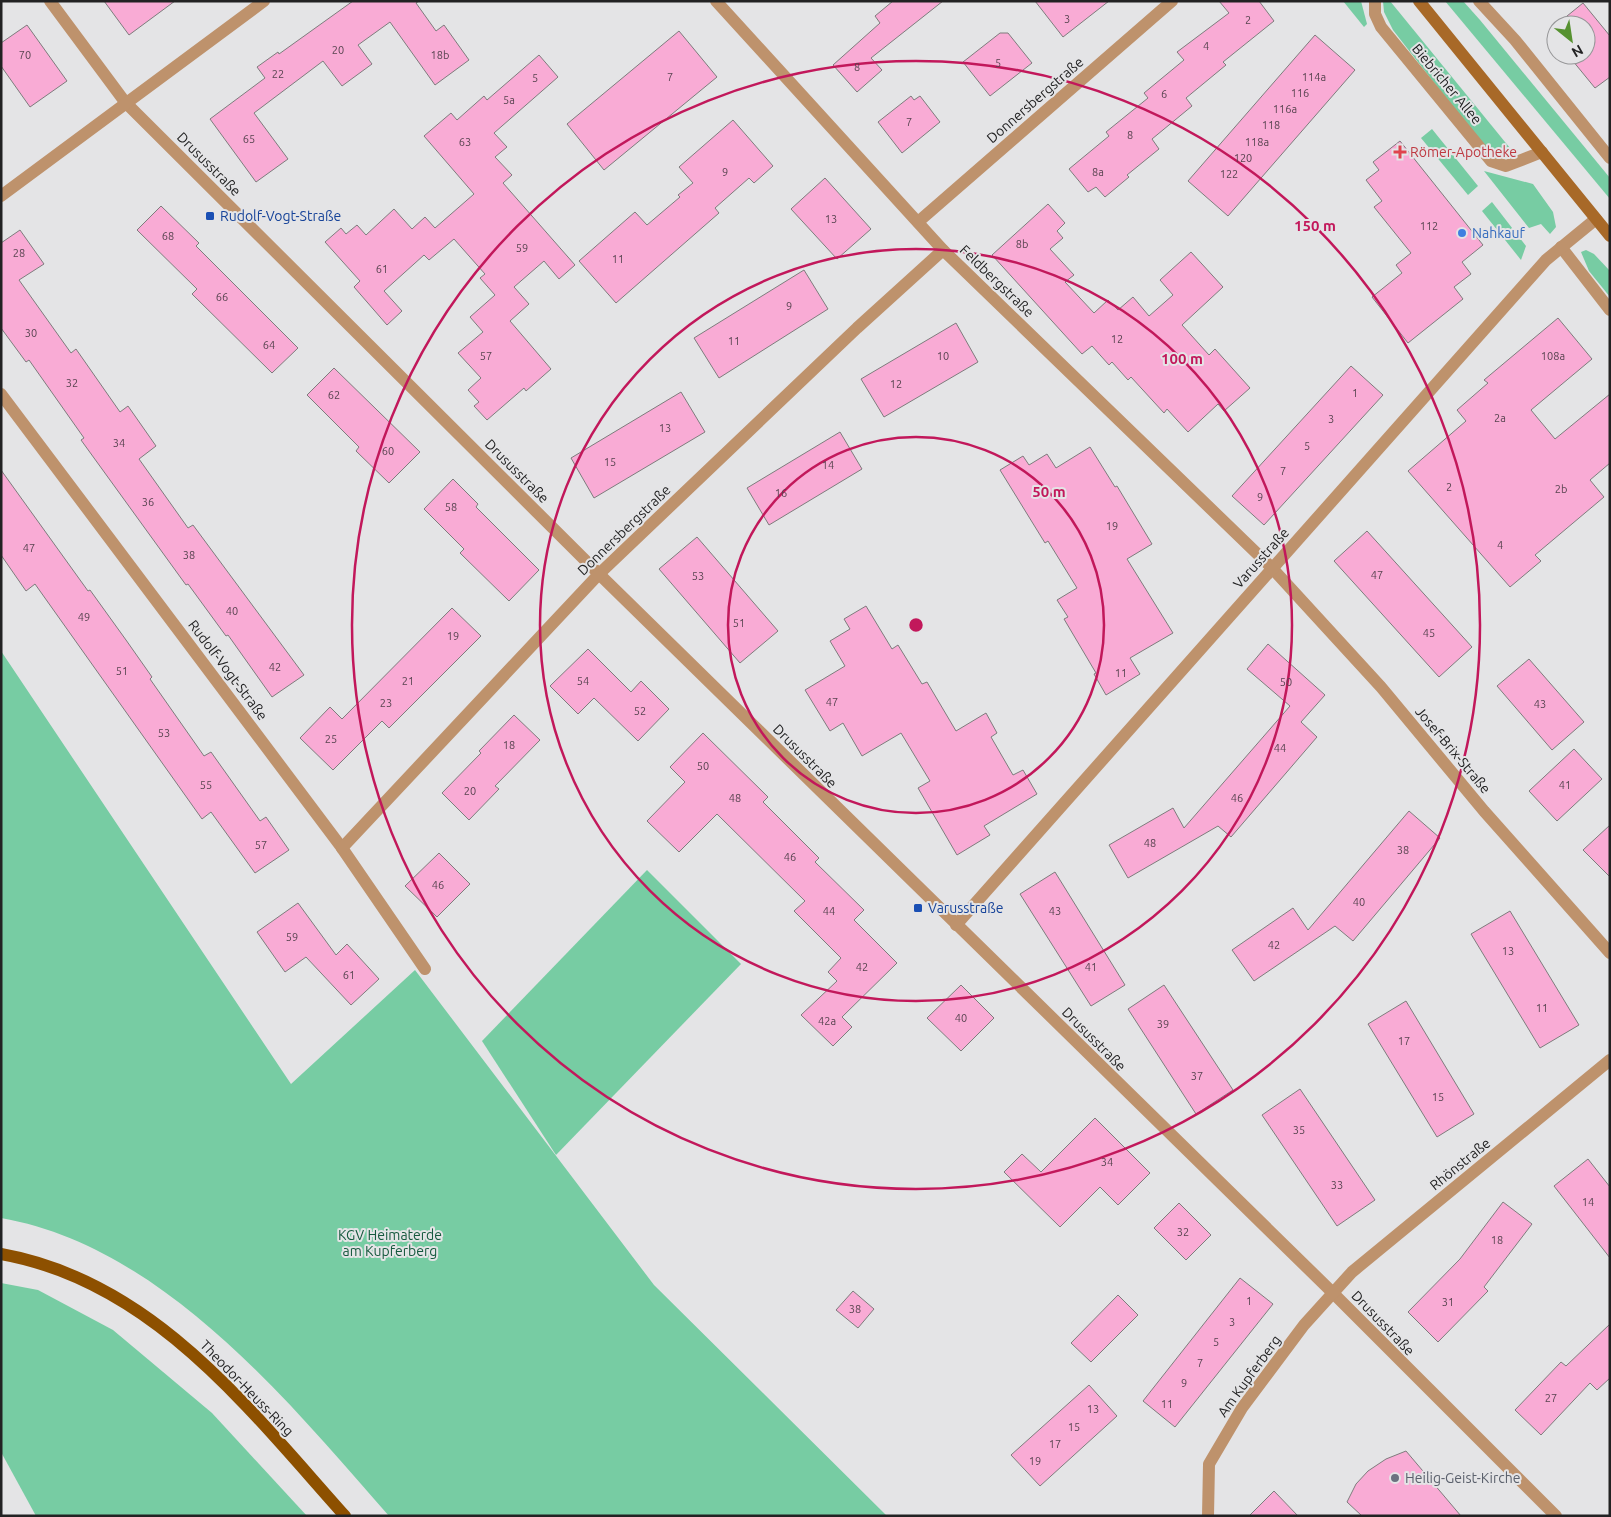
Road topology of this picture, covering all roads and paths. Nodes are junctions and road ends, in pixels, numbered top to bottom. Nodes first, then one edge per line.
1 (50, 1) edge
2 (264, 1) edge
3 (716, 1) edge
4 (1172, 1) edge
5 (1375, 1) edge
6 (1419, 1) edge
7 (1479, 1) edge
8 (125, 102) junction
9 (1542, 152) junction
10 (1610, 158) edge
11 (1, 196) edge
12 (1596, 219) junction
13 (918, 222) junction
14 (1610, 236) edge
15 (1560, 247) junction
16 (943, 250) junction
17 (1610, 310) edge
18 (1, 394) edge
19 (1272, 568) junction
20 (599, 574) junction
21 (342, 848) junction
22 (956, 925) junction
23 (1610, 953) edge
24 (425, 968) dead end
25 (1610, 1060) edge
26 (1, 1254) edge
27 (1333, 1293) junction
28 (345, 1516) edge
29 (1208, 1516) edge
30 (1556, 1516) edge

1 - 8 street, Drususstraße
2 - 8 street
3 - 13 street, Feldbergstraße
4 - 13 street, Donnersbergstraße
5 - 9 street, Biebricher Allee
6 - 9 main road
7 - 10 street
8 - 11 street
8 - 20 street, Drususstraße
9 - 12 main road
12 - 14 main road
12 - 15 street, Varusstraße
13 - 16 street, Feldbergstraße
15 - 17 street
15 - 19 street, Varusstraße
16 - 19 street, Feldbergstraße
16 - 20 street, Donnersbergstraße
18 - 21 street, Rudolf-Vogt-Straße
19 - 22 street, Varusstraße
19 - 23 street, Josef-Brix-Straße
20 - 21 street, Donnersbergstraße
20 - 22 street, Drususstraße
21 - 24 street, Rudolf-Vogt-Straße
22 - 27 street, Drususstraße
25 - 27 street, Rhönstraße
26 - 28 main road, Theodor-Heuss-Ring
27 - 29 street, Am Kupferberg
27 - 30 street, Drususstraße

